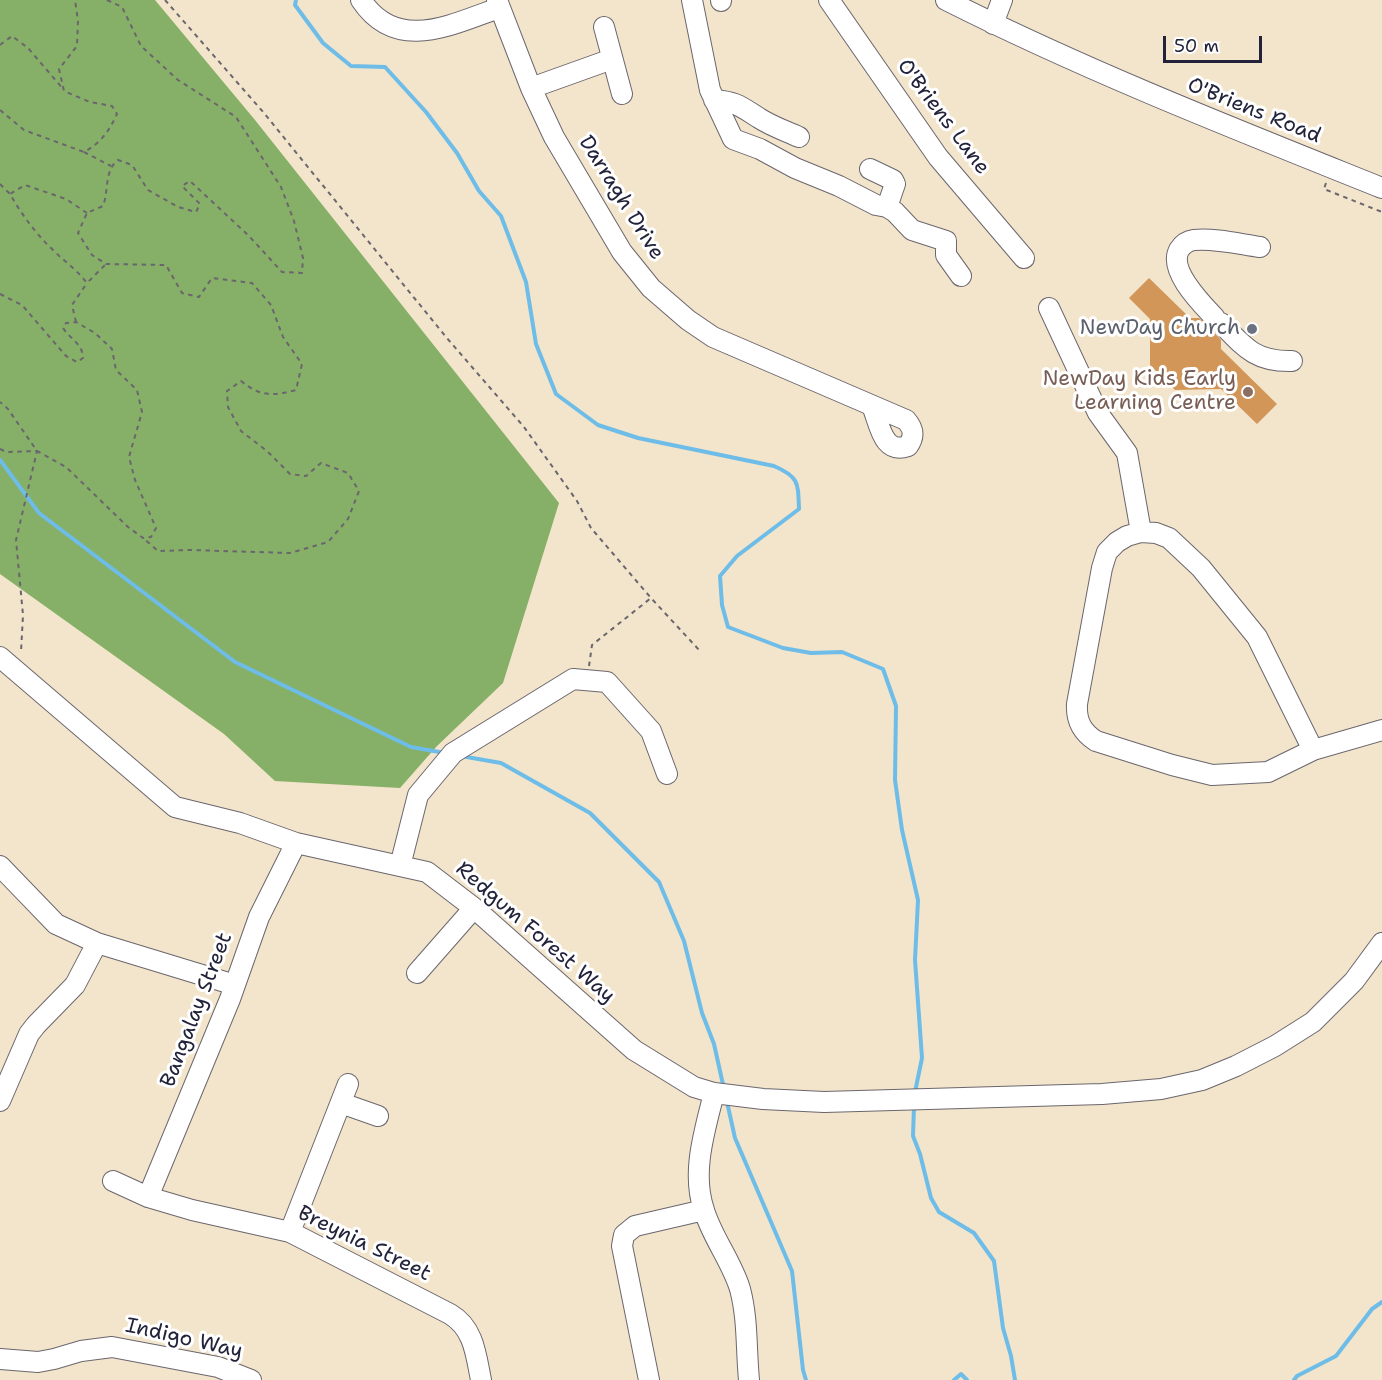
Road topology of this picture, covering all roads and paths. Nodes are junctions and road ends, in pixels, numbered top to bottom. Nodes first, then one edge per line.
1 (75, 0) edge
2 (107, 0) edge
3 (165, 0) edge
4 (360, 0) edge
5 (692, 0) edge
6 (830, 0) edge
7 (946, 0) edge
8 (1002, 0) edge
9 (498, 4) edge
10 (993, 24) junction
11 (604, 27) dead end
12 (0, 45) edge
13 (612, 59) junction
14 (531, 88) junction
15 (64, 91) junction
16 (622, 94) dead end
17 (714, 100) junction
18 (0, 110) edge
19 (799, 137) dead end
20 (84, 152) junction
21 (111, 166) junction
22 (870, 169) dead end
23 (0, 184) edge
24 (1382, 188) edge
25 (10, 194) junction
26 (887, 207) junction
27 (87, 213) junction
28 (1260, 247) dead end
29 (1024, 258) dead end
30 (105, 264) junction
31 (961, 276) dead end
32 (87, 283) junction
33 (0, 294) edge
34 (1049, 308) dead end
35 (76, 322) junction
36 (1292, 361) dead end
37 (0, 402) edge
38 (872, 406) dead end
39 (0, 449) edge
40 (37, 451) junction
41 (1141, 531) junction
42 (143, 538) junction
43 (651, 598) junction
44 (700, 651) dead end
45 (0, 657) edge
46 (20, 673) junction
47 (588, 680) junction
48 (1382, 730) edge
49 (1313, 750) junction
50 (667, 774) dead end
51 (296, 843) junction
52 (0, 866) edge
53 (400, 866) junction
54 (474, 908) junction
55 (97, 943) junction
56 (1382, 943) edge
57 (417, 973) dead end
58 (235, 985) junction
59 (348, 1084) dead end
60 (714, 1093) junction
61 (0, 1101) edge
62 (341, 1103) junction
63 (378, 1116) dead end
64 (113, 1181) dead end
65 (148, 1197) junction
66 (704, 1210) junction
67 (290, 1232) junction
68 (0, 1359) edge
69 (251, 1380) edge
70 (481, 1380) edge
71 (649, 1380) edge
72 (749, 1380) edge

1 - 15 path
2 - 21 path
3 - 43 path
4 - 9 street
5 - 17 street
6 - 29 street, O'Briens Lane
7 - 10 street, O'Briens Road
8 - 10 street
9 - 14 street, Darragh Drive
10 - 24 street, O'Briens Road
11 - 13 street
12 - 15 path
13 - 14 street
13 - 16 street
14 - 38 street, Darragh Drive
15 - 20 path
17 - 19 street
17 - 26 street
18 - 20 path
20 - 21 path
21 - 27 path
22 - 26 street
23 - 25 path
25 - 27 path
25 - 32 path
26 - 31 street
27 - 30 path
28 - 36 street
30 - 32 path
30 - 42 path
32 - 35 path
33 - 35 path
34 - 41 street
35 - 42 path
37 - 40 path
39 - 40 path
40 - 42 path
40 - 46 path
41 - 49 street
41 - 49 street
43 - 44 path
43 - 47 path
45 - 46 street, Redgum Forest Way
46 - 51 street, Redgum Forest Way
47 - 50 street
47 - 53 street
48 - 49 street
51 - 53 street, Redgum Forest Way
51 - 58 street, Bangalay Street
52 - 55 street
53 - 54 street, Redgum Forest Way
54 - 57 street
54 - 60 street, Redgum Forest Way
55 - 58 street
55 - 61 street
56 - 60 street, Redgum Forest Way
58 - 65 street, Bangalay Street
59 - 62 street
60 - 66 street
62 - 63 street
62 - 67 street
64 - 65 street, Breynia Street
65 - 67 street, Breynia Street
66 - 71 street
66 - 72 street
67 - 70 street, Breynia Street
68 - 69 street, Indigo Way

